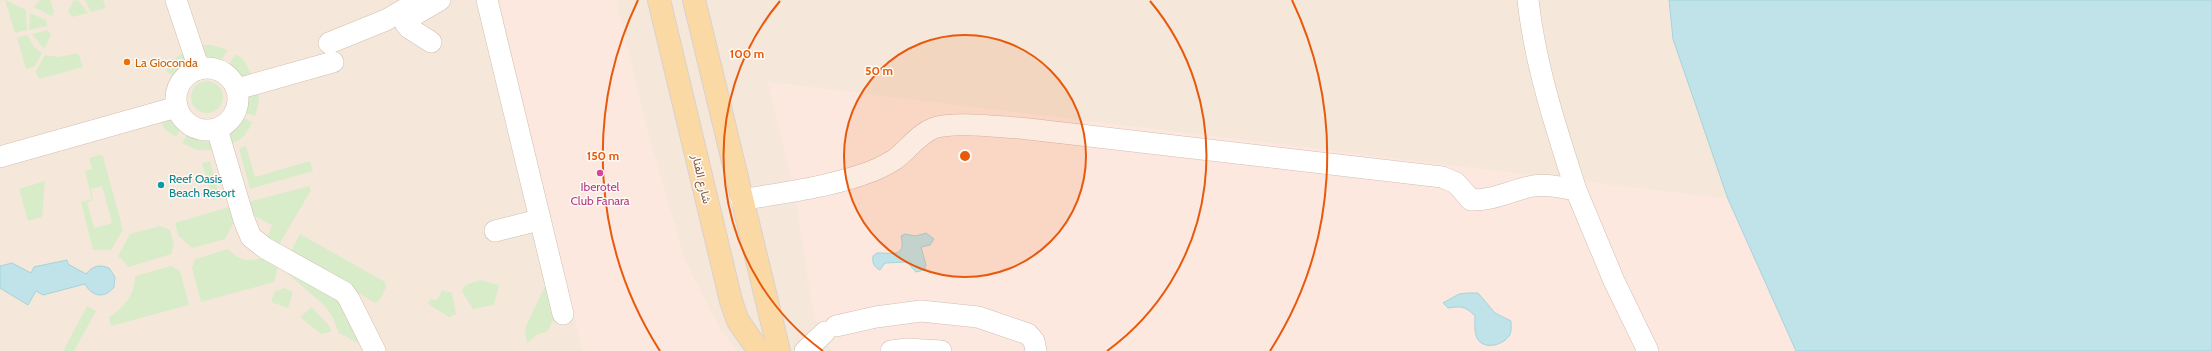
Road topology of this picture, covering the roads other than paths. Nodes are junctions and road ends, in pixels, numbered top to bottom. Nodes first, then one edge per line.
1 (176, 0) edge
2 (421, 0) edge
3 (440, 0) edge
4 (488, 0) edge
5 (659, 0) edge
6 (694, 0) edge
7 (1528, 0) edge
8 (431, 42) dead end
9 (199, 69) junction
10 (237, 89) junction
11 (177, 108) junction
12 (217, 129) junction
13 (0, 157) edge
14 (1576, 190) junction
15 (741, 200) junction
16 (539, 220) junction
17 (495, 231) dead end
18 (563, 314) dead end
19 (375, 351) edge
20 (759, 351) edge
21 (779, 351) edge
22 (805, 351) edge
23 (891, 351) edge
24 (941, 351) edge
25 (1036, 351) edge
26 (1648, 351) edge

1 - 9 lane
2 - 10 lane
3 - 8 lane
4 - 16 lane
5 - 20 main road, شارع الفنار
6 - 15 main road
7 - 14 lane
9 - 10 lane
9 - 11 lane
10 - 12 lane
11 - 12 lane
11 - 13 lane
12 - 19 lane
14 - 15 lane
14 - 26 lane
15 - 21 main road
16 - 17 lane
16 - 18 lane
22 - 25 lane
23 - 24 lane

